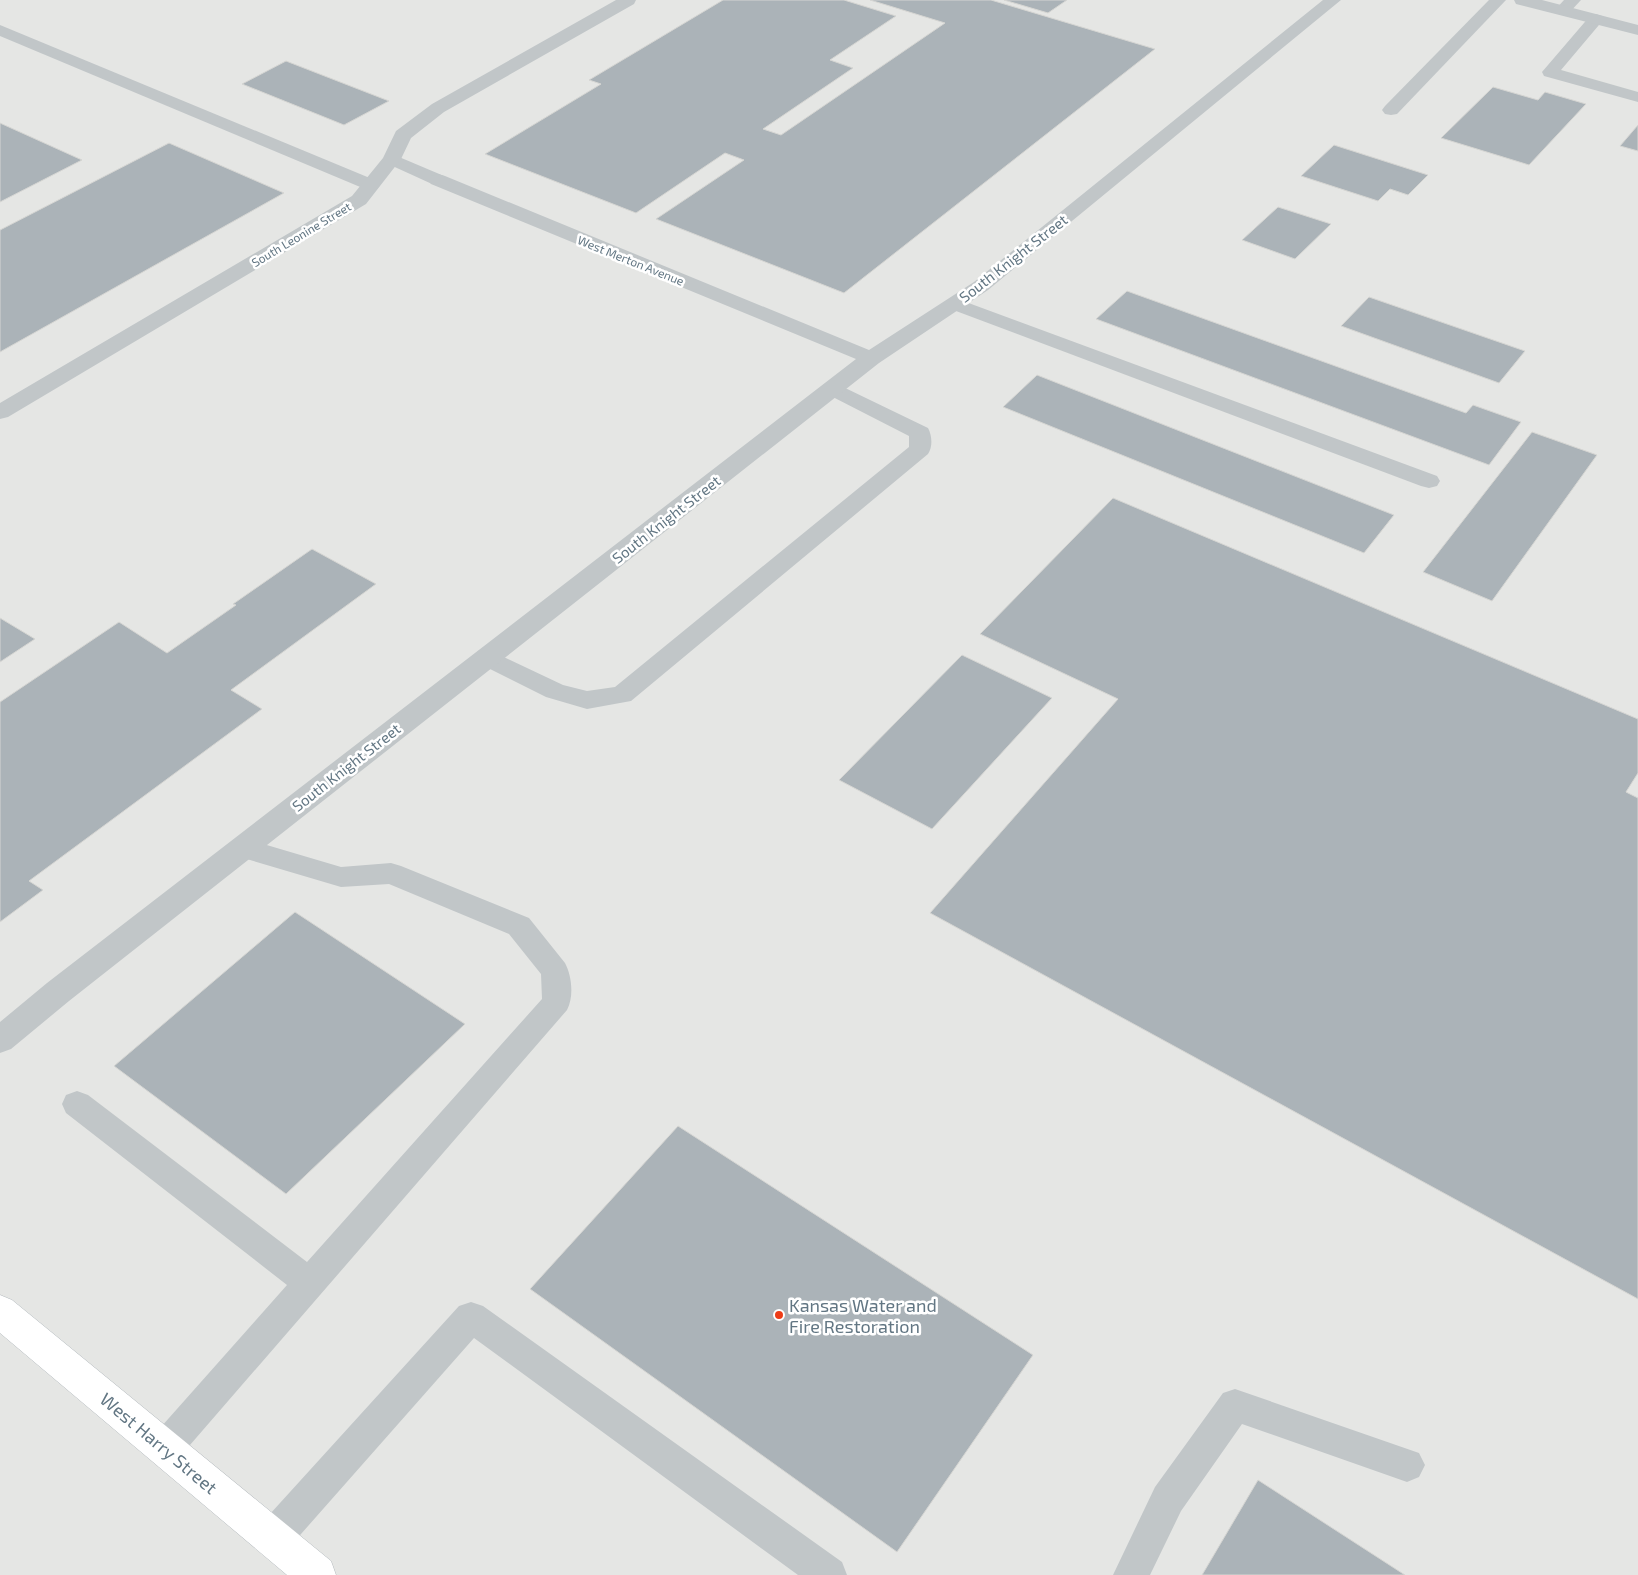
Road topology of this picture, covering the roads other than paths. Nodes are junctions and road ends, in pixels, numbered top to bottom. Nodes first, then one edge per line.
1 (628, 0) edge
2 (1332, 0) edge
3 (1498, 0) edge
4 (1522, 0) edge
5 (1568, 5) edge
6 (1596, 19) junction
7 (0, 30) edge
8 (1638, 30) edge
9 (1638, 97) edge
10 (1391, 110) dead end
11 (392, 159) junction
12 (438, 180) joint
13 (371, 185) junction
14 (955, 304) junction
15 (871, 358) junction
16 (832, 389) junction
17 (0, 412) edge
18 (1429, 481) dead end
19 (487, 657) junction
20 (243, 848) junction
21 (0, 1040) edge
22 (77, 1104) dead end
23 (310, 1283) junction
24 (0, 1311) edge
25 (165, 1448) junction
26 (1407, 1465) dead end
27 (273, 1538) junction
28 (317, 1575) edge
29 (829, 1575) edge
30 (1131, 1575) edge

1 - 11 street, South Leonine Street
2 - 14 street, South Knight Street
3 - 10 lane
4 - 5 street
5 - 6 street
6 - 8 street
6 - 9 lane
7 - 13 lane
11 - 12 lane, West Merton Avenue
11 - 13 street, South Leonine Street
12 - 15 street, West Merton Avenue
13 - 17 street, South Leonine Street
14 - 15 street, South Knight Street
14 - 18 lane
15 - 16 street, South Knight Street
16 - 19 street, South Knight Street
16 - 19 lane
19 - 20 street, South Knight Street
20 - 21 street, South Knight Street
20 - 23 lane
22 - 23 lane
23 - 25 lane
24 - 25 street, West Harry Street
25 - 27 street, West Harry Street
26 - 30 lane
27 - 28 street, West Harry Street
27 - 29 lane

